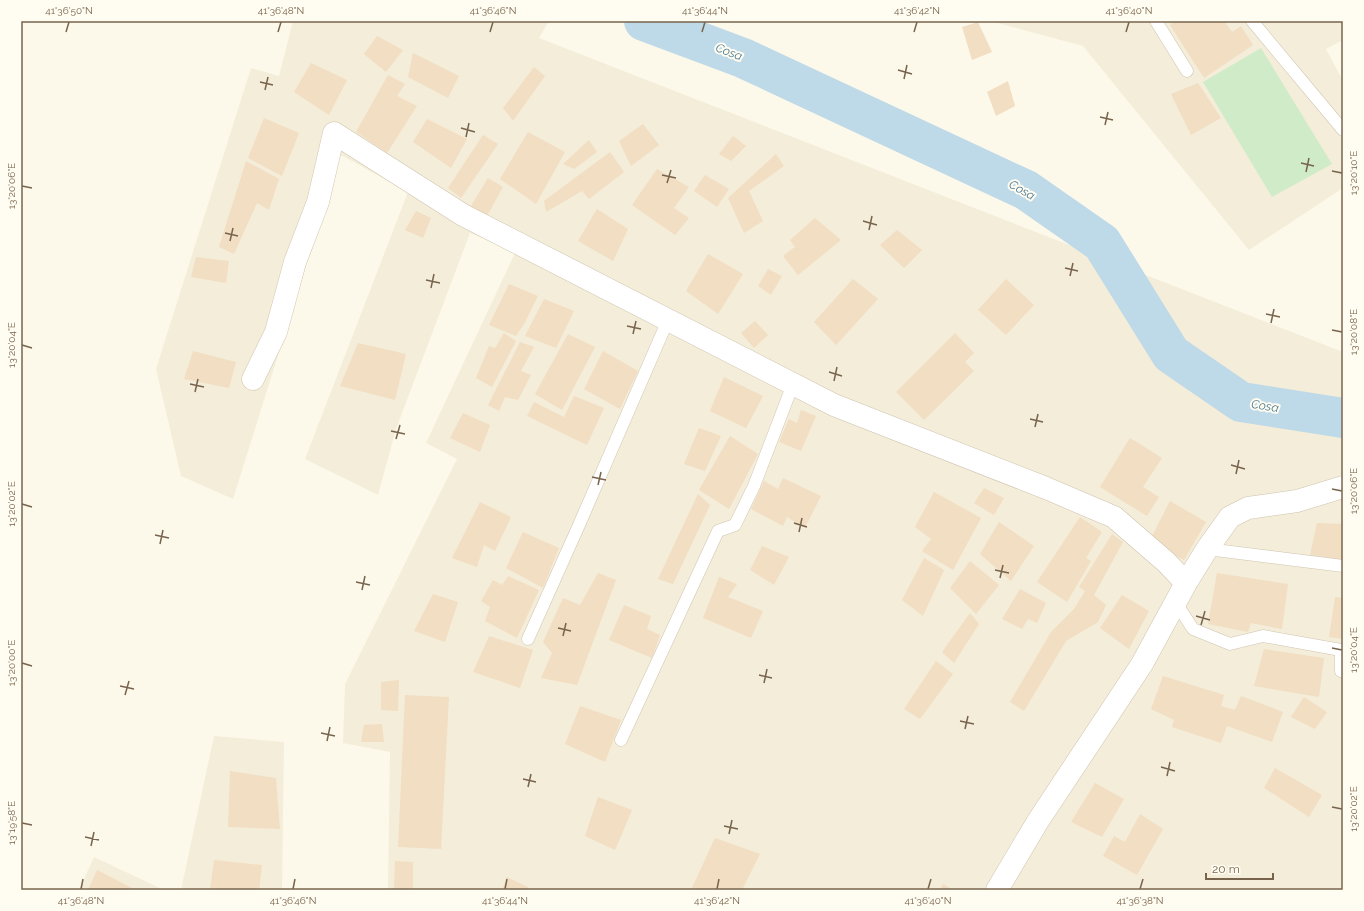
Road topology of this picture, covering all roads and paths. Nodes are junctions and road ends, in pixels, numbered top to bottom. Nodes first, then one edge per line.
1 (1156, 21) edge
2 (1252, 21) edge
3 (1187, 70) dead end
4 (1343, 130) edge
5 (668, 320) junction
6 (253, 379) dead end
7 (793, 384) junction
8 (1343, 488) edge
9 (1207, 549) junction
10 (1343, 566) edge
11 (1186, 583) junction
12 (1176, 603) junction
13 (528, 639) dead end
14 (1343, 672) edge
15 (621, 740) dead end
16 (998, 890) edge

1 - 3 lane
2 - 4 lane
5 - 6 street
5 - 7 street
5 - 13 lane
7 - 11 street
7 - 15 lane
8 - 9 street
9 - 10 lane
9 - 11 street
11 - 12 street
12 - 14 lane
12 - 16 street

